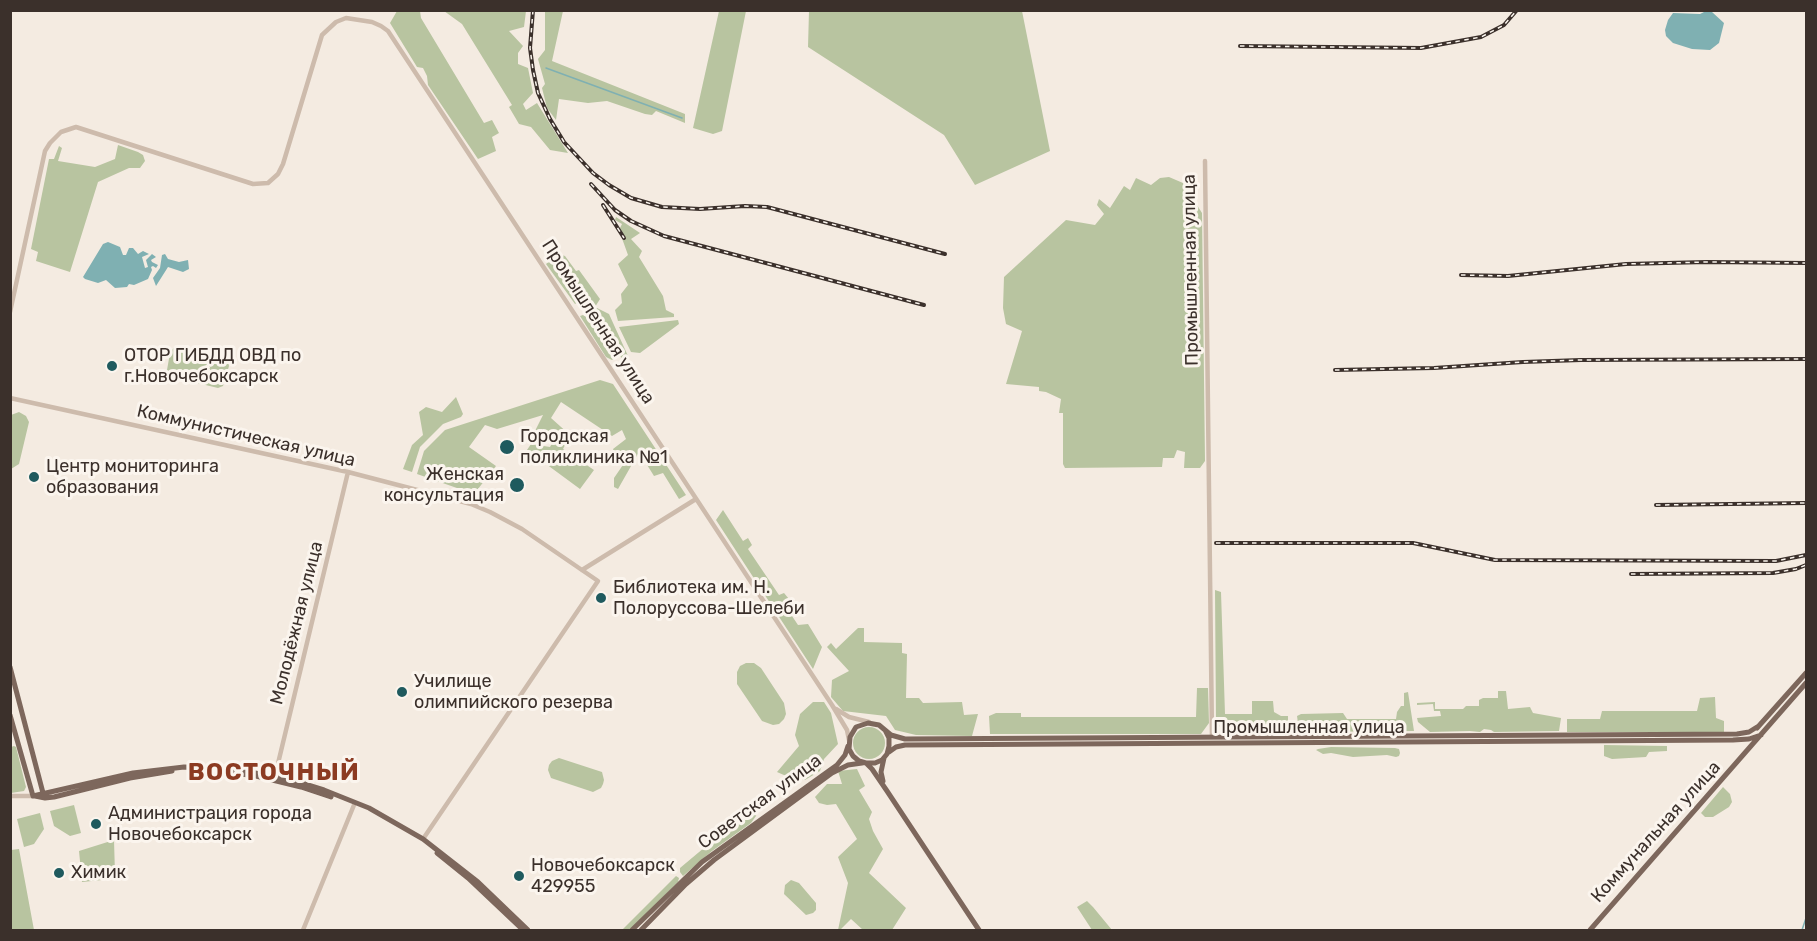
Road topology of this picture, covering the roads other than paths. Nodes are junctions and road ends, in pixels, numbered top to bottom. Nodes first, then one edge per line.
1 (1205, 161) dead end
2 (10, 312) edge
3 (10, 398) edge
4 (348, 472) junction
5 (696, 499) junction
6 (582, 570) junction
7 (10, 667) edge
8 (1806, 674) edge
9 (1806, 683) edge
10 (832, 705) junction
11 (10, 715) edge
12 (872, 723) junction
13 (1757, 727) junction
14 (1212, 728) junction
15 (885, 730) junction
16 (1745, 733) junction
17 (1761, 735) junction
18 (1224, 737) junction
19 (1600, 738) junction
20 (1749, 739) junction
21 (1212, 740) junction
22 (1294, 740) junction
23 (1733, 740) junction
24 (987, 742) junction
25 (849, 743) junction
26 (1745, 754) junction
27 (886, 755) junction
28 (864, 763) junction
29 (823, 776) junction
30 (275, 778) junction
31 (116, 779) junction
32 (810, 785) junction
33 (887, 791) junction
34 (43, 793) junction
35 (33, 795) junction
36 (10, 796) edge
37 (354, 804) junction
38 (422, 841) junction
39 (435, 850) junction
40 (303, 930) edge
41 (523, 930) edge
42 (528, 930) edge
43 (632, 930) edge
44 (641, 930) edge
45 (979, 930) edge
46 (1590, 930) edge

1 - 14 street, Промышленная улица
2 - 5 street, Промышленная улица
3 - 4 street, Коммунистическая улица
4 - 6 street, Коммунистическая улица
4 - 30 street, Молодёжная улица
5 - 6 street
5 - 10 street, Промышленная улица
6 - 38 street, Коммунистическая улица
7 - 34 main road
8 - 13 main road, Промышленная улица
9 - 17 main road
10 - 12 street, Промышленная улица
10 - 25 street, Промышленная улица
11 - 35 main road
12 - 15 main road
12 - 25 main road
13 - 16 main road, Промышленная улица
13 - 20 main road, Промышленная улица
14 - 18 street
14 - 21 street, Промышленная улица
15 - 24 main road, Промышленная улица
15 - 27 main road
16 - 19 main road, Промышленная улица
16 - 20 main road
17 - 20 main road, Промышленная улица
17 - 26 main road
18 - 21 main road, Промышленная улица
18 - 22 main road, Промышленная улица
19 - 22 main road, Промышленная улица
19 - 23 main road, Промышленная улица
20 - 23 main road, Промышленная улица
20 - 26 main road, Промышленная улица
21 - 22 main road, Промышленная улица
21 - 24 main road, Промышленная улица
23 - 26 main road
24 - 27 main road, Промышленная улица
25 - 28 main road
25 - 29 main road, Советская улица
26 - 46 main road, Коммунальная улица
27 - 28 main road
27 - 33 main road
28 - 29 main road, Советская улица
28 - 33 main road
29 - 32 main road, Советская улица
30 - 31 main road
30 - 37 main road
31 - 34 main road
31 - 35 main road
32 - 43 main road, Советская улица
32 - 44 main road, Советская улица
33 - 45 main road
34 - 35 main road
35 - 36 street
37 - 38 main road
37 - 40 street
38 - 39 main road
39 - 41 main road
39 - 42 main road

